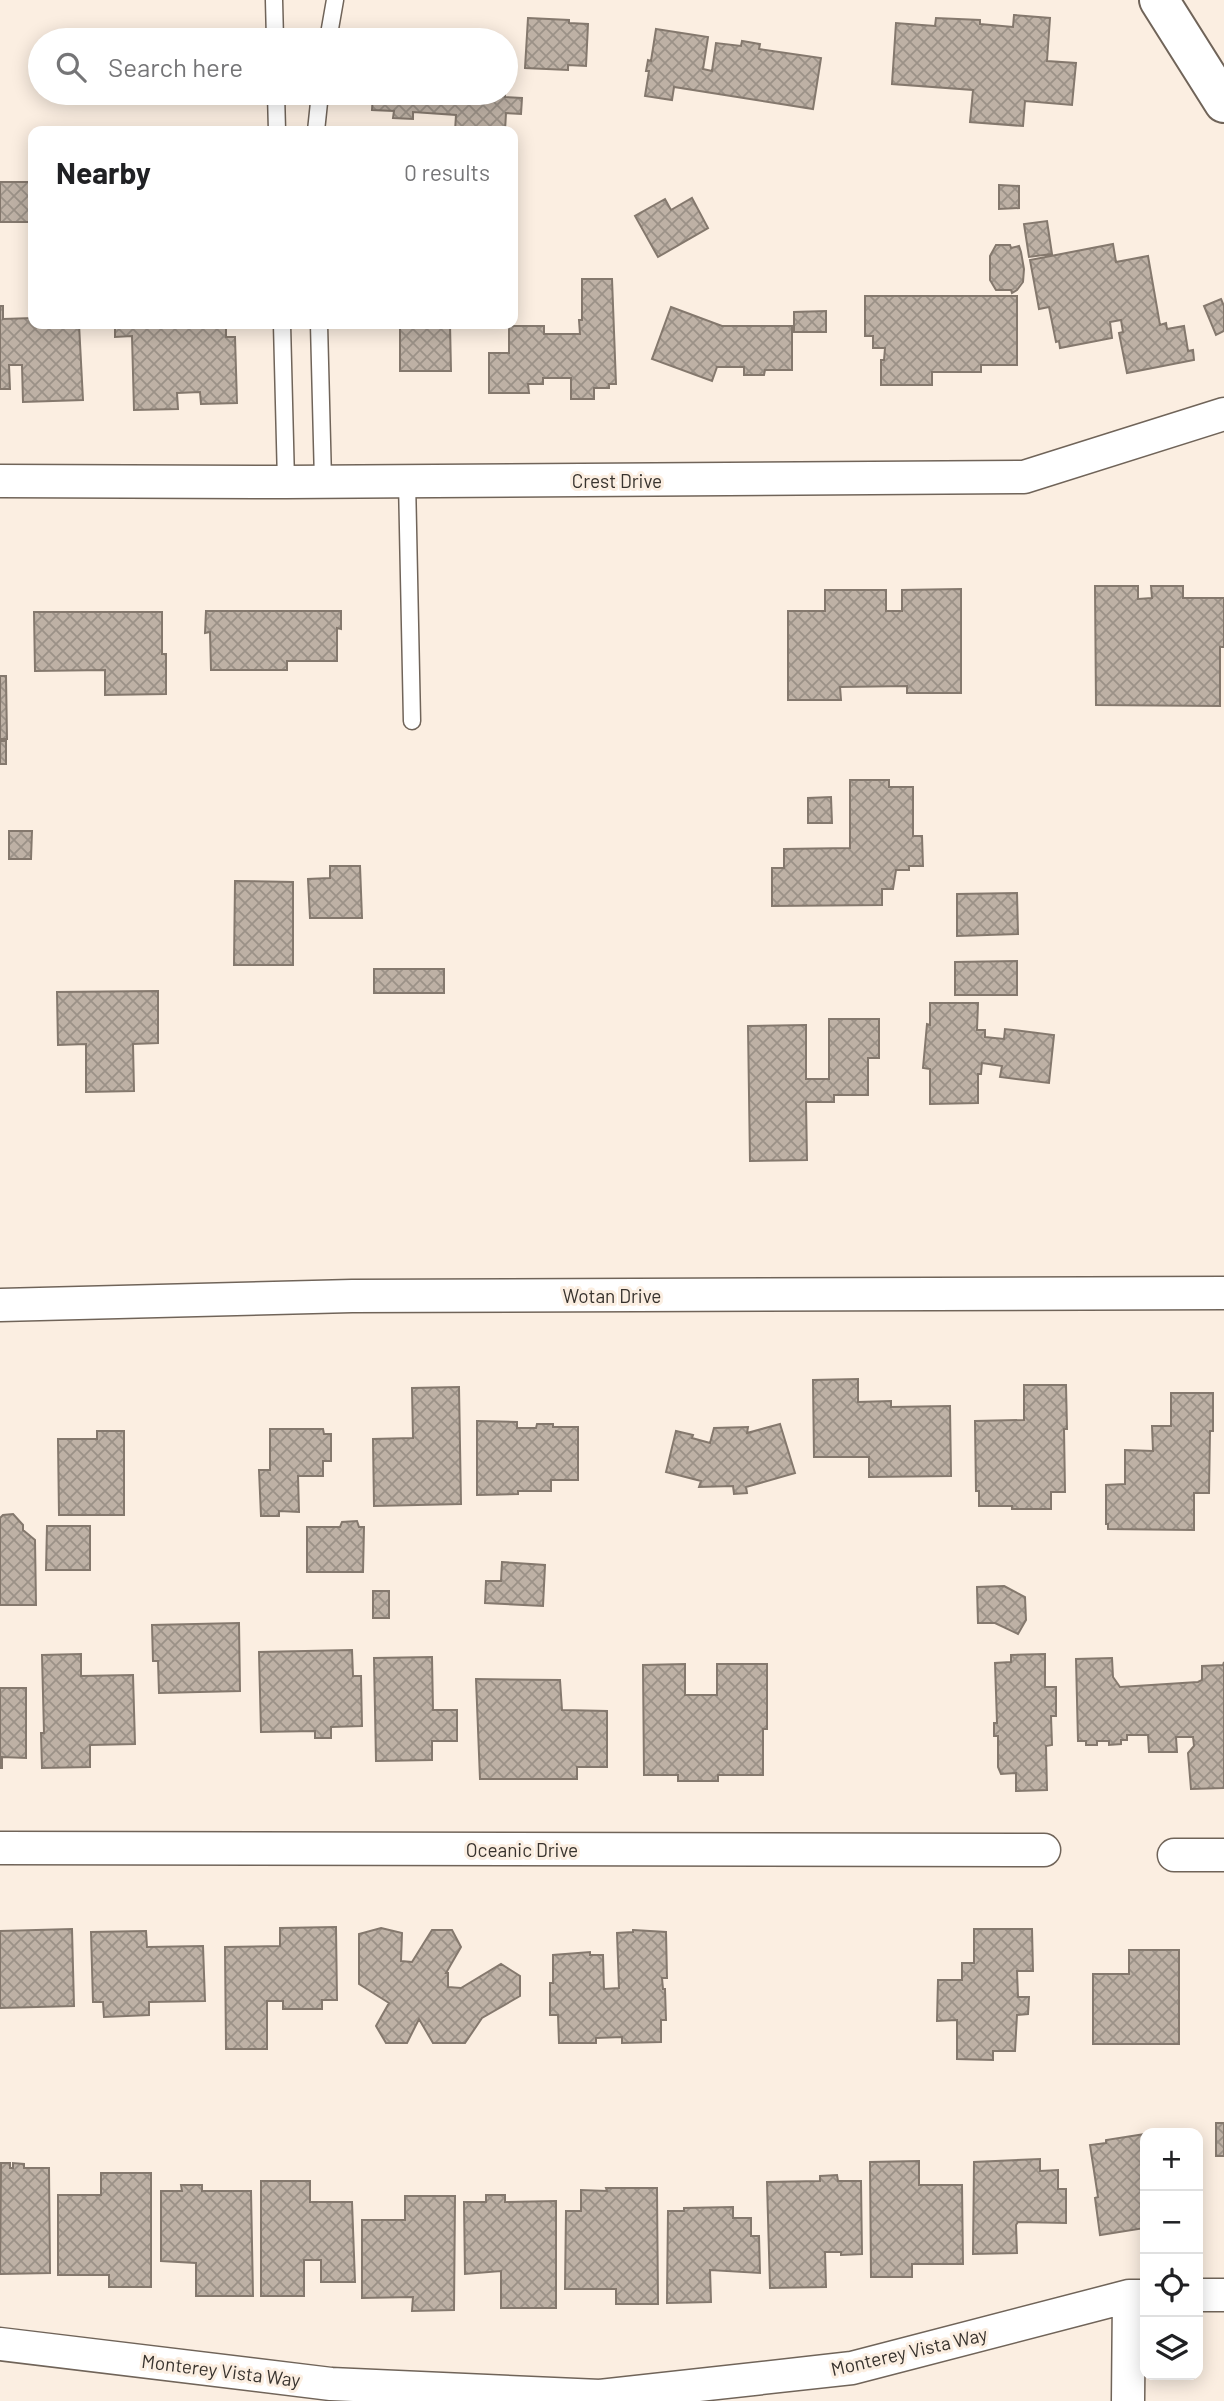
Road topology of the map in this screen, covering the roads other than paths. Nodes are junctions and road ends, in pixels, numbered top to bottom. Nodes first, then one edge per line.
1 (274, 0) edge
2 (335, 0) edge
3 (1159, 0) edge
4 (275, 28) edge
5 (330, 28) edge
6 (1224, 103) edge
7 (276, 105) edge
8 (319, 105) edge
9 (277, 126) edge
10 (317, 126) edge
11 (282, 329) edge
12 (319, 329) edge
13 (1224, 414) edge
14 (407, 480) junction
15 (0, 481) edge
16 (323, 481) junction
17 (286, 482) junction
18 (412, 721) dead end
19 (1224, 1293) edge
20 (0, 1305) edge
21 (0, 1848) edge
22 (1044, 1850) dead end
23 (1174, 1855) dead end
24 (1224, 1855) edge
25 (1203, 2295) edge
26 (1224, 2295) edge
27 (1137, 2296) edge
28 (0, 2344) edge
29 (1128, 2401) edge

1 - 4 lane
2 - 5 lane
3 - 6 main road
7 - 9 lane
8 - 10 lane
11 - 17 lane
12 - 16 lane
13 - 14 street, Crest Drive
14 - 16 street, Crest Drive
14 - 18 lane
15 - 17 street, Crest Drive
16 - 17 street, Crest Drive
19 - 20 street, Wotan Drive
21 - 22 street, Oceanic Drive
23 - 24 street
25 - 26 street
27 - 28 street, Monterey Vista Way
27 - 29 street

